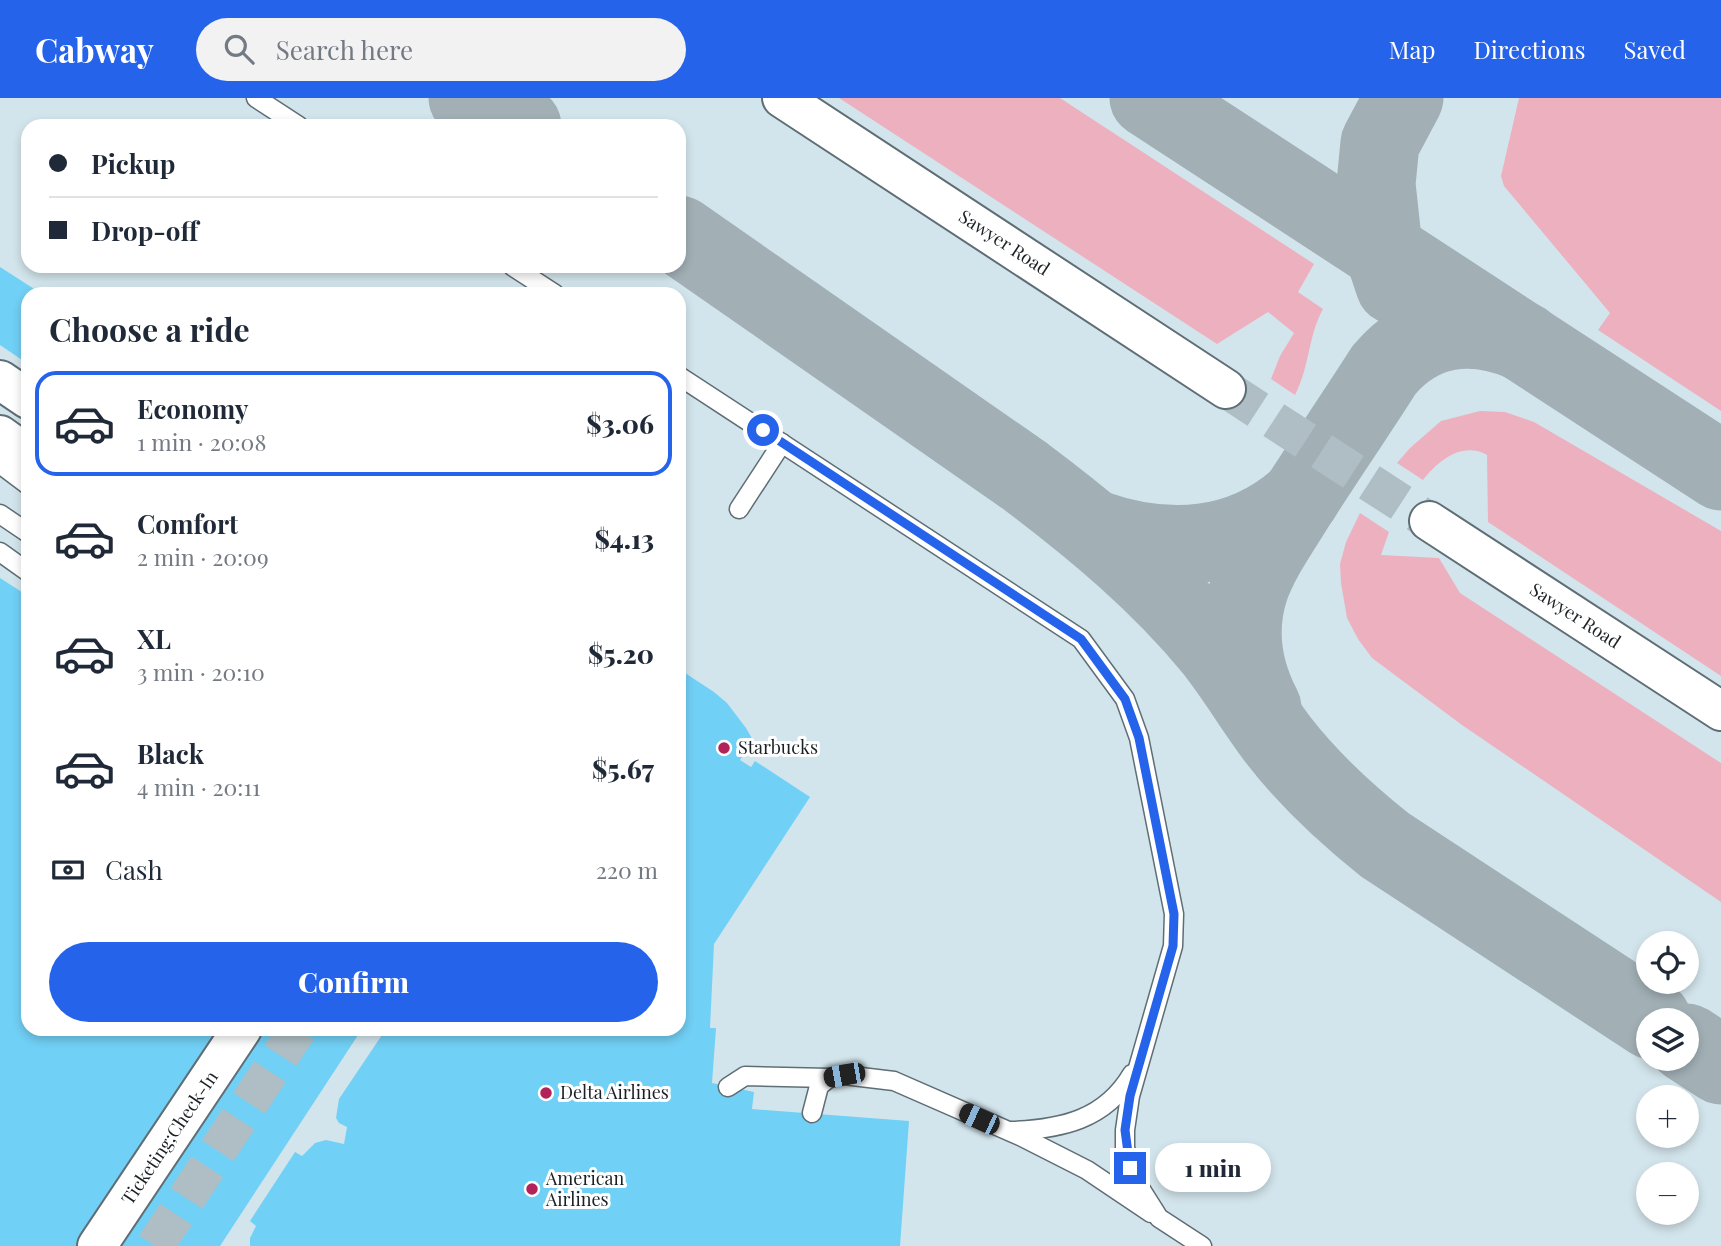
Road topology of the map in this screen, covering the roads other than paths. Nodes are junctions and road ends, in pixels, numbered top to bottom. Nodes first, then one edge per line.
1 (256, 98) edge
2 (782, 98) edge
3 (288, 119) edge
4 (523, 273) edge
5 (544, 287) edge
6 (0, 380) edge
7 (686, 381) edge
8 (1226, 389) tunnel mouth
9 (21, 394) edge
10 (0, 435) edge
11 (782, 443) junction
12 (21, 450) edge
13 (0, 464) edge
14 (21, 480) edge
15 (738, 509) dead end
16 (0, 514) edge
17 (1429, 521) tunnel mouth
18 (21, 528) edge
19 (0, 552) edge
20 (21, 567) edge
21 (1721, 711) edge
22 (237, 1036) edge
23 (1140, 1058) junction
24 (829, 1078) junction
25 (728, 1087) dead end
26 (812, 1113) dead end
27 (1005, 1131) junction
28 (1159, 1218) junction
29 (97, 1246) edge
30 (1202, 1246) edge

1 - 3 lane
2 - 8 street, Sawyer Road
4 - 5 lane
6 - 9 street
7 - 11 lane
10 - 12 street
11 - 15 lane
11 - 23 lane
13 - 14 lane
16 - 18 lane
17 - 21 street, Sawyer Road
19 - 20 lane
22 - 29 street, Ticketing;Check-In
23 - 27 lane
23 - 28 lane
24 - 25 lane
24 - 26 lane
24 - 27 lane
27 - 28 lane
28 - 30 lane

